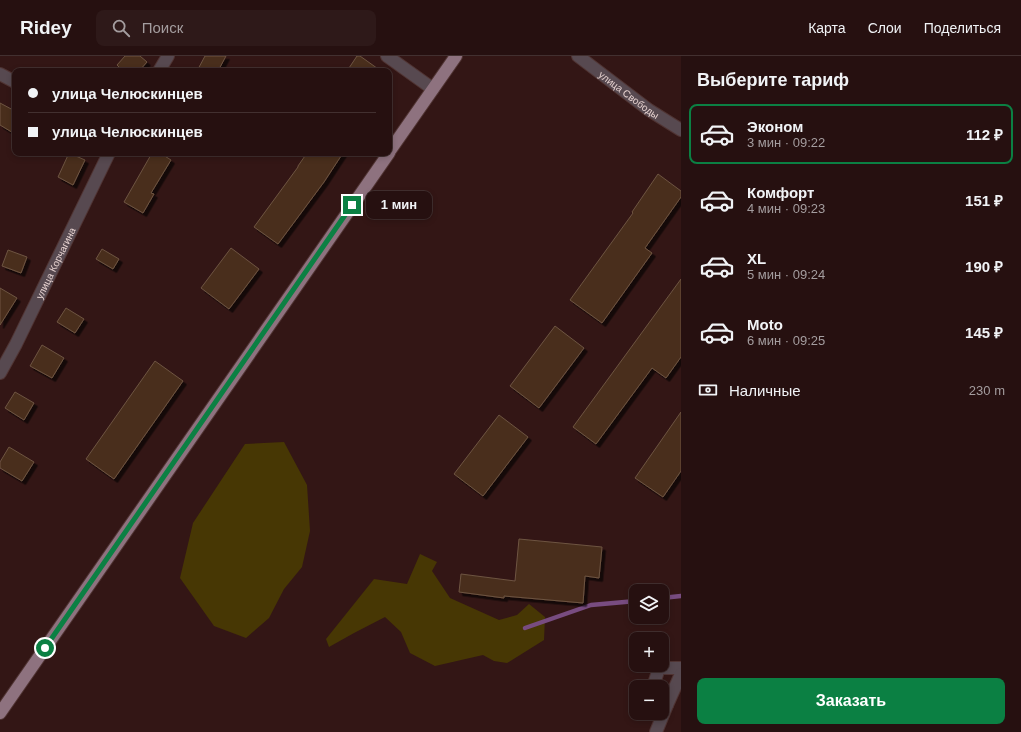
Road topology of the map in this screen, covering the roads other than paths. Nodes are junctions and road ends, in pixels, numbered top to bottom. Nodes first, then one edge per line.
1 (168, 56) edge
2 (387, 56) edge
3 (456, 56) edge
4 (578, 56) edge
5 (161, 68) edge
6 (0, 74) edge
7 (12, 80) edge
8 (433, 89) junction
9 (681, 130) edge
10 (392, 149) edge
11 (108, 156) edge
12 (387, 156) edge
13 (0, 373) edge
14 (681, 668) edge
15 (681, 674) edge
16 (655, 680) edge
17 (669, 696) edge
18 (0, 713) edge
19 (660, 720) edge
20 (656, 732) edge

1 - 5 street
2 - 8 street
3 - 8 main road
4 - 9 street, улица Свободы
6 - 7 street
8 - 10 main road
11 - 13 street, улица Корчагина
12 - 18 main road
14 - 16 street
15 - 17 street
19 - 20 street

